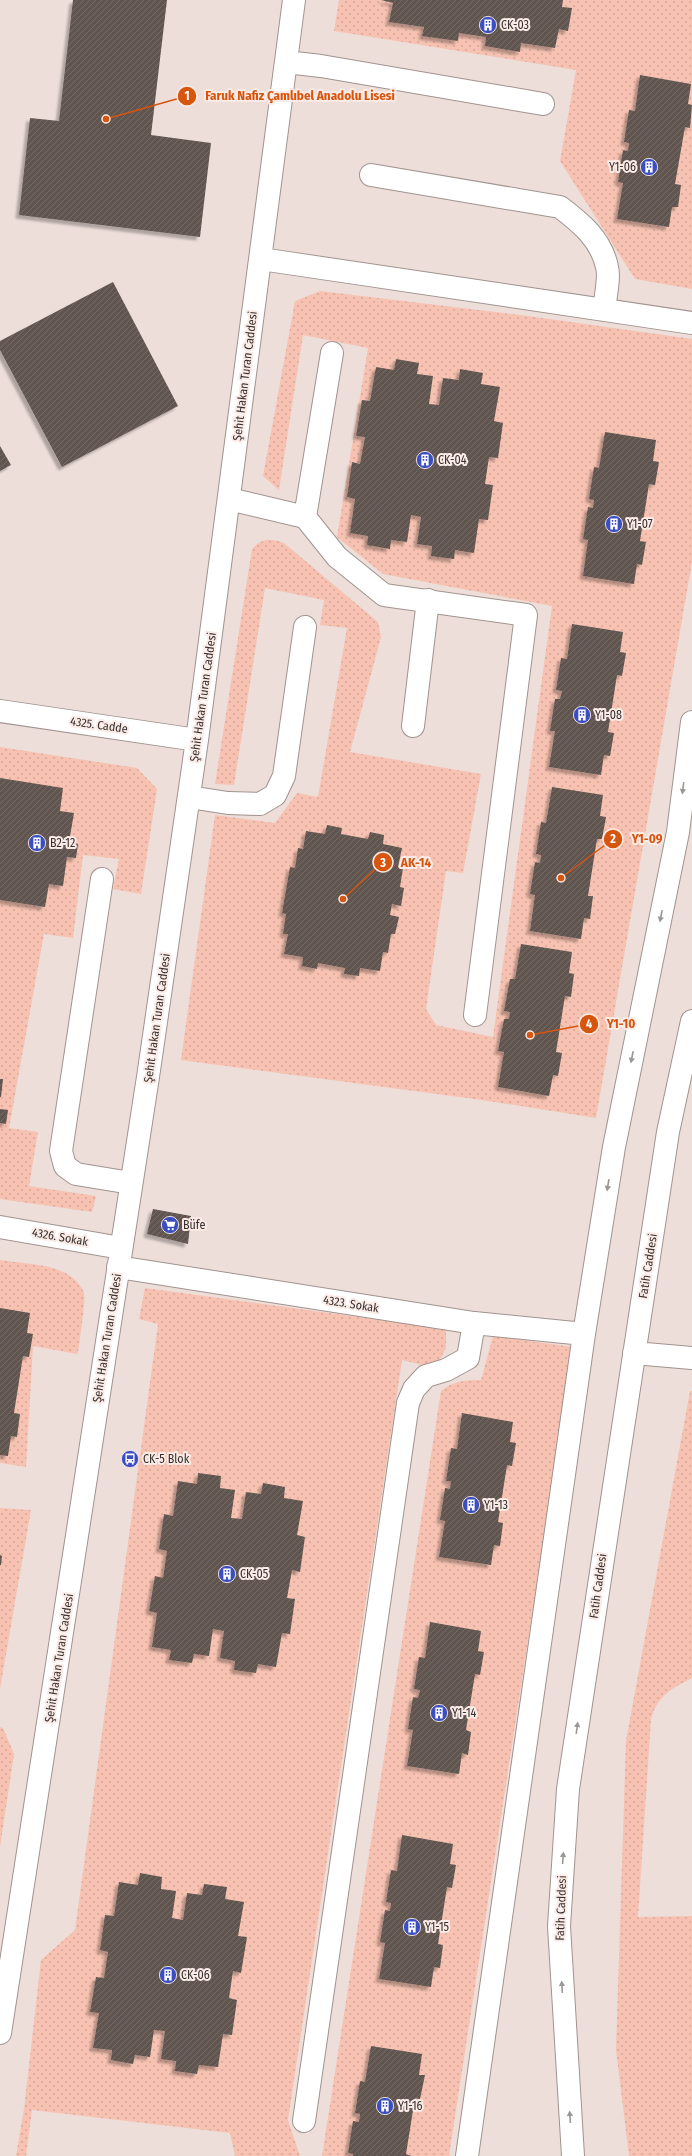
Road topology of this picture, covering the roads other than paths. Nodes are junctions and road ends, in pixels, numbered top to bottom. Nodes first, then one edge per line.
1 (294, 0) edge
2 (286, 62) junction
3 (543, 104) dead end
4 (371, 175) dead end
5 (261, 259) junction
6 (604, 310) junction
7 (692, 323) edge
8 (332, 353) dead end
9 (229, 499) junction
10 (305, 516) junction
11 (428, 600) junction
12 (305, 627) dead end
13 (0, 711) edge
14 (692, 722) edge
15 (413, 726) dead end
16 (197, 740) junction
17 (189, 797) junction
18 (102, 879) dead end
19 (475, 1015) dead end
20 (692, 1022) edge
21 (131, 1183) junction
22 (0, 1227) edge
23 (120, 1258) junction
24 (474, 1323) junction
25 (584, 1334) junction
26 (634, 1353) junction
27 (692, 1358) edge
28 (0, 2033) edge
29 (304, 2121) dead end
30 (466, 2156) edge
31 (573, 2156) edge

1 - 2 street, Şehit Hakan Turan Caddesi
2 - 3 street
2 - 5 street, Şehit Hakan Turan Caddesi
4 - 6 street
5 - 6 street
5 - 9 street, Şehit Hakan Turan Caddesi
6 - 7 street
8 - 10 street
9 - 10 street
9 - 16 street, Şehit Hakan Turan Caddesi
10 - 11 street
11 - 15 street
11 - 19 street
12 - 17 street
13 - 16 street, 4325. Cadde
14 -> 25 street
16 - 17 street, Şehit Hakan Turan Caddesi
17 - 21 street, Şehit Hakan Turan Caddesi
18 - 21 street
20 - 26 street, Fatih Caddesi
21 - 23 street, Şehit Hakan Turan Caddesi
22 - 23 street, 4326. Sokak
23 - 24 street, 4323. Sokak
23 - 28 street, Şehit Hakan Turan Caddesi
24 - 25 street, 4323. Sokak
24 - 29 street
25 - 30 street
26 - 27 street
31 -> 26 street, Fatih Caddesi

